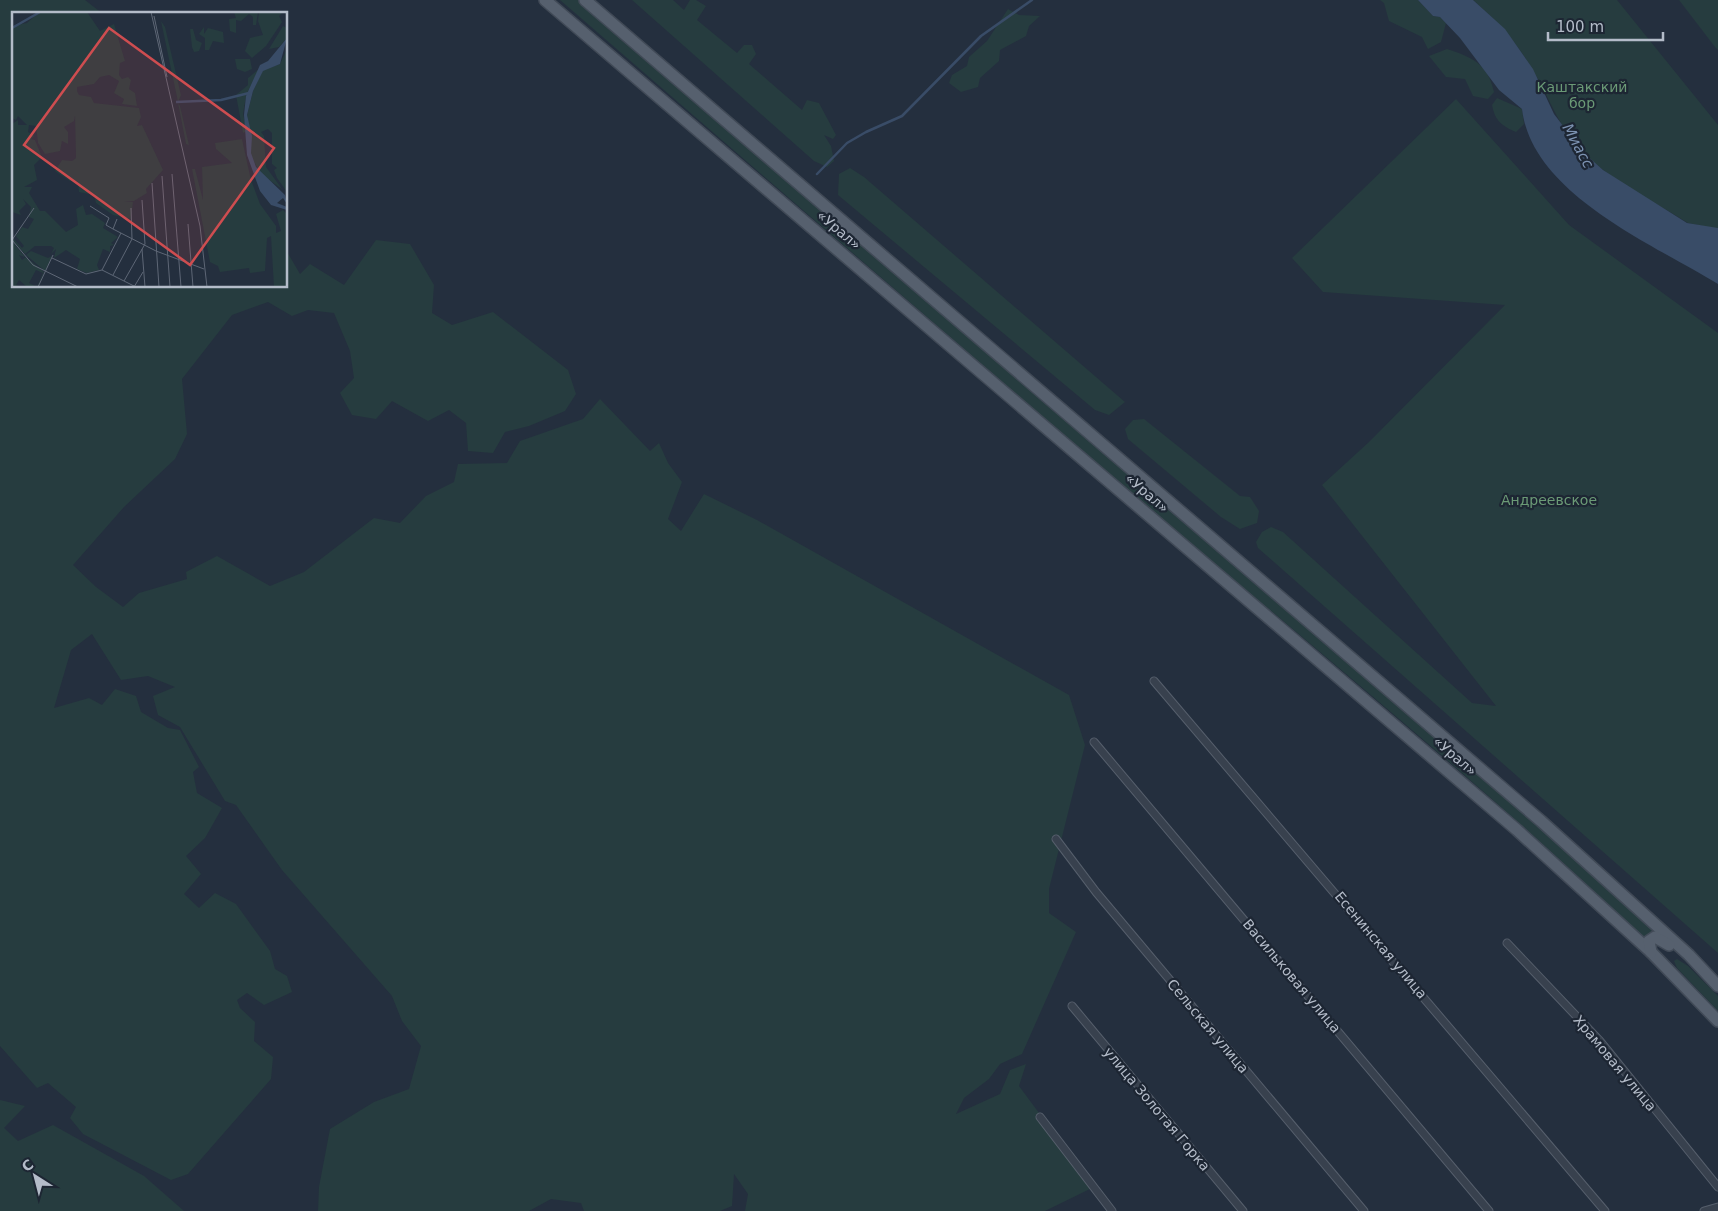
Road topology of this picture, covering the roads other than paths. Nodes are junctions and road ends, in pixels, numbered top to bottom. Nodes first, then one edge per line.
1 (545, 0) edge
2 (585, 0) edge
3 (1154, 681) dead end
4 (1094, 742) dead end
5 (1056, 839) dead end
6 (1507, 943) dead end
7 (1650, 952) junction
8 (1718, 986) edge
9 (1718, 991) edge
10 (1072, 1006) dead end
11 (1718, 1021) edge
12 (1040, 1117) dead end
13 (1718, 1187) edge
14 (1718, 1207) edge
15 (1112, 1211) edge
16 (1243, 1211) edge
17 (1364, 1211) edge
18 (1489, 1211) edge
19 (1605, 1211) edge
20 (1704, 1211) edge

1 - 7 main road, «Урал»
2 - 8 main road, «Урал»
3 - 19 street, Есенинская улица
4 - 18 street, Васильковая улица
5 - 17 street, Сельская улица
6 - 13 street, Храмовая улица
7 - 9 main road
7 - 11 main road, «Урал»
10 - 16 street, улица Золотая Горка
12 - 15 street
14 - 20 street

